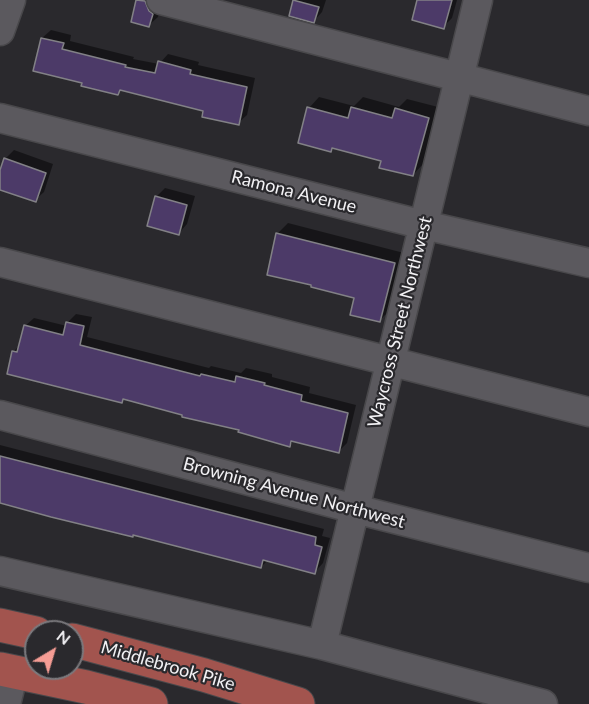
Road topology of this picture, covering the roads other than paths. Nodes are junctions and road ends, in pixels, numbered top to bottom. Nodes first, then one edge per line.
1 (11, 0) edge
2 (161, 0) edge
3 (478, 0) edge
4 (0, 32) edge
5 (459, 77) junction
6 (589, 111) edge
7 (0, 118) edge
8 (424, 225) junction
9 (0, 262) edge
10 (589, 263) edge
11 (390, 363) junction
12 (589, 412) edge
13 (0, 415) edge
14 (355, 509) junction
15 (589, 568) edge
16 (0, 571) edge
17 (0, 625) edge
18 (24, 630) edge
19 (84, 643) edge
20 (322, 645) junction
21 (7, 671) edge
22 (94, 697) edge
23 (6, 704) edge
24 (151, 704) edge
25 (298, 704) edge
26 (543, 704) edge

1 - 4 street
2 - 5 street
3 - 5 street, Waycross Street Northwest
5 - 6 street
5 - 8 street, Waycross Street Northwest
7 - 8 street, Ramona Avenue
8 - 10 street, Ramona Avenue
8 - 11 street, Waycross Street Northwest
9 - 11 street
11 - 12 street
11 - 14 street, Waycross Street Northwest
13 - 14 street, Browning Avenue Northwest
14 - 15 street, Browning Avenue Northwest
14 - 20 street, Waycross Street Northwest
16 - 20 street
17 - 18 main road
19 - 25 main road, Middlebrook Pike
20 - 26 street
21 - 22 main road
21 - 23 street
22 - 24 main road

